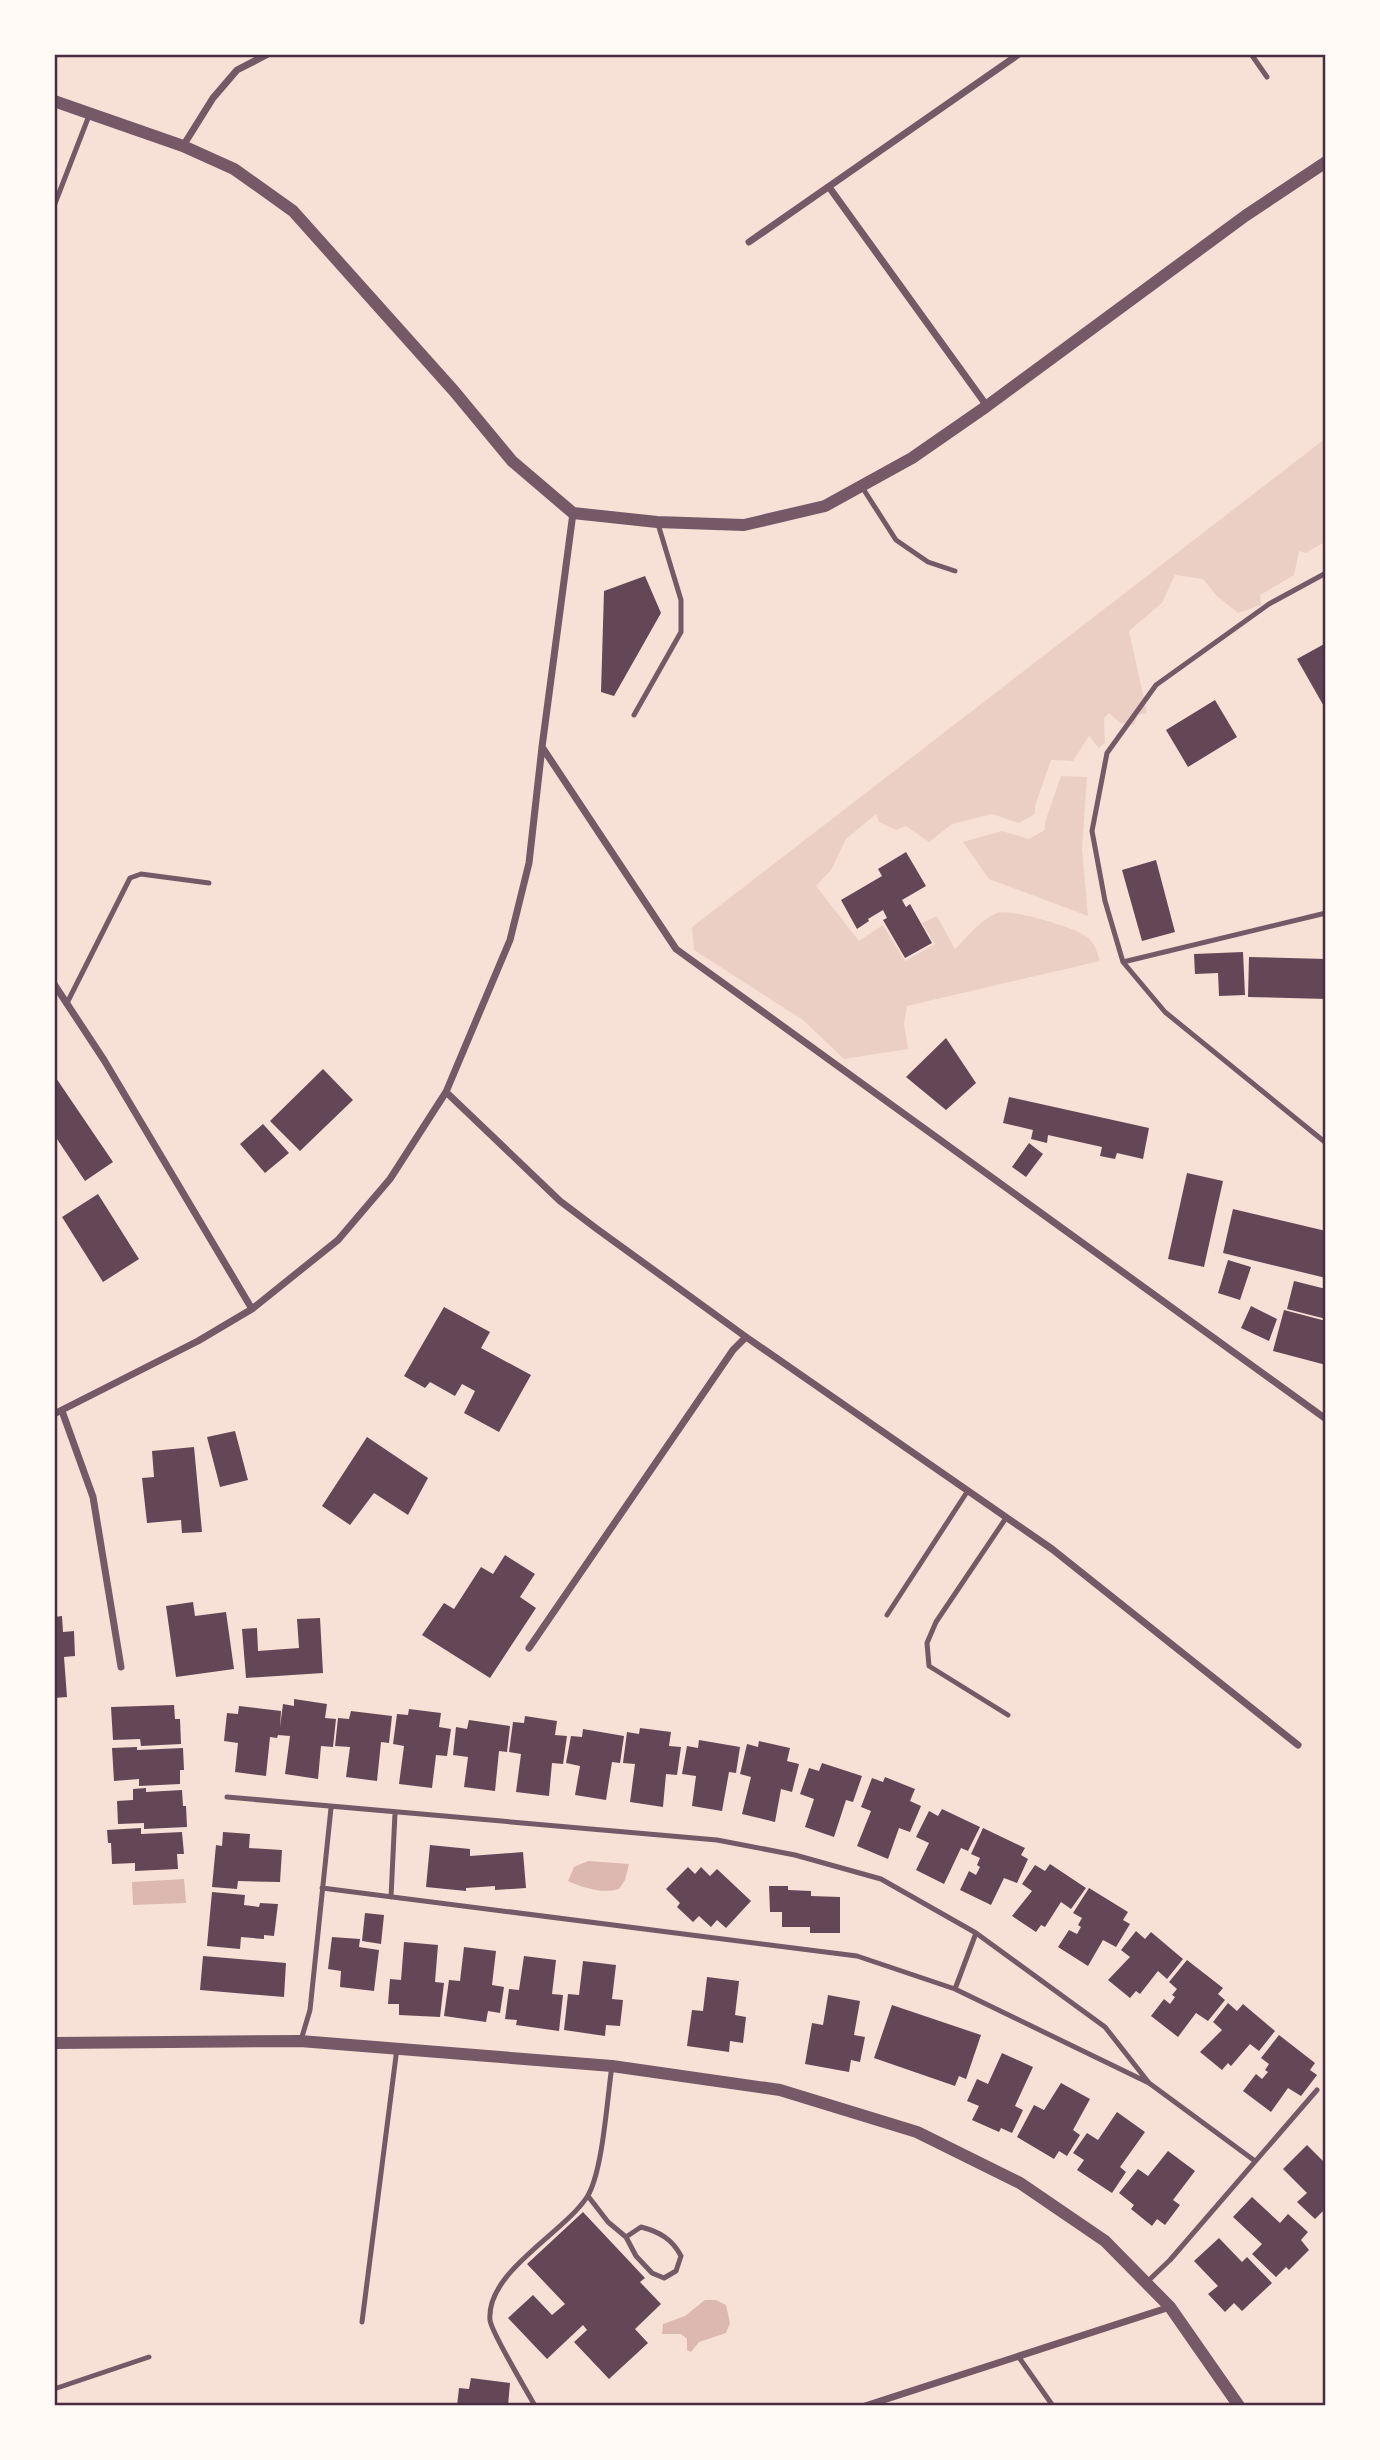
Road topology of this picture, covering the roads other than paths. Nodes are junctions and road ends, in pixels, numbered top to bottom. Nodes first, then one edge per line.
1 (268, 54) edge
2 (1019, 54) edge
3 (1251, 54) edge
4 (1267, 77) dead end
5 (54, 101) edge
6 (90, 113) junction
7 (183, 146) junction
8 (1326, 162) edge
9 (829, 187) junction
10 (54, 206) edge
11 (749, 242) dead end
12 (987, 406) junction
13 (861, 486) junction
14 (573, 513) junction
15 (657, 522) junction
16 (955, 571) dead end
17 (1326, 573) edge
18 (634, 715) dead end
19 (542, 747) junction
20 (209, 883) dead end
21 (1326, 913) edge
22 (1123, 962) junction
23 (54, 984) edge
24 (67, 1003) junction
25 (446, 1092) junction
26 (1326, 1143) edge
27 (252, 1309) junction
28 (746, 1337) junction
29 (58, 1412) edge
30 (1326, 1419) edge
31 (967, 1492) junction
32 (1006, 1518) junction
33 (887, 1615) dead end
34 (529, 1648) dead end
35 (121, 1667) dead end
36 (1008, 1715) dead end
37 (1298, 1745) dead end
38 (227, 1797) dead end
39 (331, 1808) junction
40 (395, 1813) junction
41 (323, 1888) junction
42 (390, 1897) junction
43 (976, 1933) junction
44 (955, 1989) junction
45 (300, 2041) junction
46 (54, 2043) edge
47 (397, 2048) junction
48 (612, 2066) junction
49 (1149, 2083) junction
50 (1317, 2091) dead end
51 (1255, 2161) junction
52 (588, 2196) junction
53 (626, 2237) junction
54 (1146, 2283) junction
55 (1170, 2307) junction
56 (362, 2322) dead end
57 (1018, 2356) junction
58 (149, 2357) dead end
59 (54, 2389) edge
60 (535, 2406) edge
61 (865, 2406) edge
62 (1053, 2406) edge
63 (1239, 2406) edge

1 - 7 street
2 - 9 street
3 - 4 lane
5 - 6 street
6 - 7 street
6 - 10 lane
7 - 14 street
8 - 12 street
9 - 11 street
9 - 12 street
12 - 13 street
13 - 15 street
13 - 16 lane
14 - 15 street
14 - 19 street
15 - 18 lane
17 - 22 lane
19 - 25 street
19 - 30 street
20 - 24 lane
21 - 22 lane
22 - 26 lane
23 - 24 street
24 - 27 street
25 - 27 street
25 - 28 street
27 - 29 street
28 - 31 street
28 - 34 street
29 - 35 street
31 - 32 street
31 - 33 lane
32 - 36 lane
32 - 37 street
38 - 39 lane
39 - 40 lane
39 - 41 lane
40 - 42 lane
40 - 43 lane
41 - 42 lane
41 - 45 lane
42 - 44 lane
43 - 44 lane
43 - 49 lane
44 - 49 lane
45 - 46 street
45 - 47 street
47 - 48 street
47 - 56 lane
48 - 52 lane
48 - 54 street
49 - 51 lane
50 - 51 lane
51 - 54 lane
52 - 53 lane
52 - 60 lane
53 - 53 lane
54 - 55 street
55 - 57 street
55 - 63 street
57 - 61 street
57 - 62 lane
58 - 59 lane

